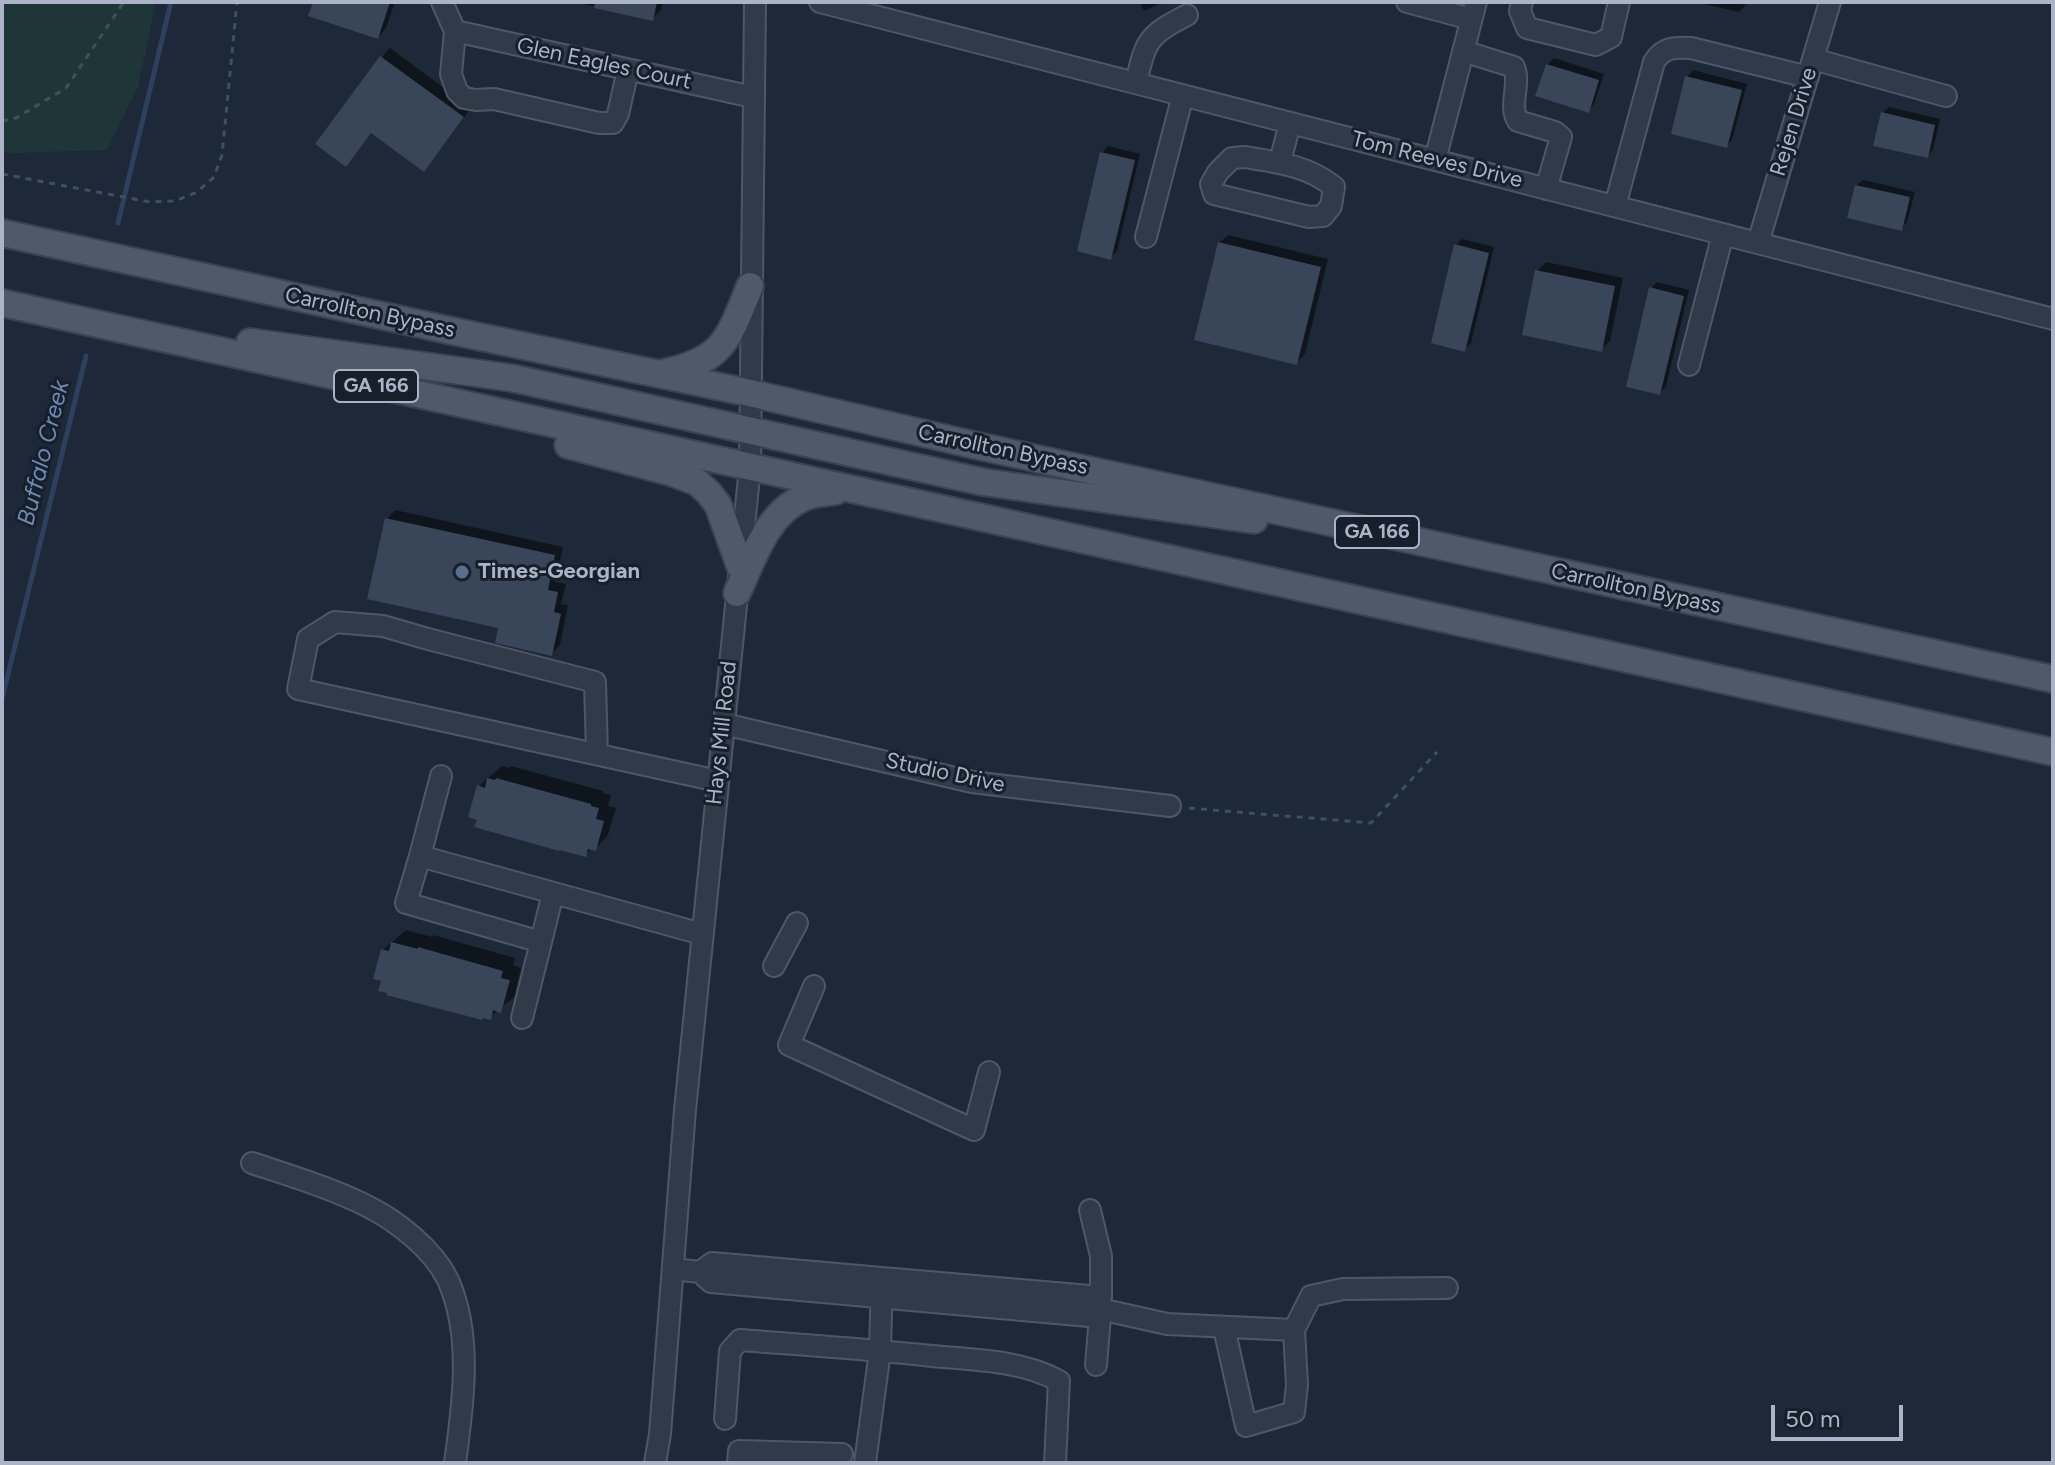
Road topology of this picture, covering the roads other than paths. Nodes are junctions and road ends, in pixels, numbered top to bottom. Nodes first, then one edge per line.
1 (442, 2) edge
2 (755, 2) edge
3 (820, 2) edge
4 (1407, 2) edge
5 (1522, 2) edge
6 (1619, 2) edge
7 (1830, 2) edge
8 (1429, 5) edge
9 (1474, 11) edge
10 (1187, 15) dead end
11 (455, 31) junction
12 (1463, 51) junction
13 (1810, 68) junction
14 (628, 70) junction
15 (1136, 83) junction
16 (1183, 95) junction
17 (1946, 96) dead end
18 (753, 97) junction
19 (1290, 123) junction
20 (1435, 160) junction
21 (1280, 162) junction
22 (1546, 189) junction
23 (1615, 206) junction
24 (2, 233) edge
25 (1723, 234) junction
26 (1146, 237) dead end
27 (1758, 243) junction
28 (750, 286) junction
29 (2, 303) edge
30 (2053, 318) edge
31 (139, 332) junction
32 (1689, 365) dead end
33 (656, 374) junction
34 (750, 393) junction
35 (436, 399) junction
36 (750, 432) junction
37 (750, 467) junction
38 (850, 489) junction
39 (1373, 531) junction
40 (740, 566) junction
41 (737, 593) junction
42 (2053, 679) edge
43 (724, 724) junction
44 (2053, 752) edge
45 (597, 754) junction
46 (441, 776) dead end
47 (718, 781) junction
48 (1170, 806) road end
49 (420, 856) junction
50 (553, 893) junction
51 (797, 923) dead end
52 (702, 934) junction
53 (541, 942) junction
54 (774, 966) dead end
55 (814, 986) dead end
56 (522, 1018) dead end
57 (989, 1072) dead end
58 (252, 1163) dead end
59 (1090, 1210) dead end
60 (673, 1269) junction
61 (881, 1288) junction
62 (1447, 1288) dead end
63 (1101, 1308) junction
64 (1224, 1328) junction
65 (1294, 1330) junction
66 (880, 1351) junction
67 (1096, 1365) dead end
68 (725, 1419) dead end
69 (867, 1436) junction
70 (791, 1458) edge
71 (842, 1459) edge
72 (455, 1463) edge
73 (655, 1463) edge
74 (738, 1463) edge
75 (865, 1463) edge
76 (1055, 1463) edge

1 - 11 street
2 - 18 street, Hays Mill Road
3 - 15 street, Tom Reeves Drive
4 - 8 street
5 - 6 street
7 - 13 street, Rejen Drive
8 - 9 street
9 - 12 street
10 - 15 street
11 - 14 street, Glen Eagles Court
11 - 14 street
12 - 20 street
12 - 22 street
13 - 17 street
13 - 23 street
13 - 27 street, Rejen Drive
14 - 18 street, Glen Eagles Court
15 - 16 street, Tom Reeves Drive
16 - 19 street, Tom Reeves Drive
16 - 26 street
18 - 28 street, Hays Mill Road
19 - 20 street, Tom Reeves Drive
19 - 21 street
20 - 22 street, Tom Reeves Drive
21 - 21 street
22 - 23 street, Tom Reeves Drive
23 - 25 street, Tom Reeves Drive
24 - 33 main road, Carrollton Bypass / GA 166
25 - 27 street, Tom Reeves Drive
25 - 32 street
27 - 30 street, Tom Reeves Drive
28 - 33 main road
28 - 34 street, Hays Mill Road
29 - 31 main road, GA 166
31 - 35 main road, GA 166
31 - 36 main road
33 - 34 main road, Carrollton Bypass / GA 166
34 - 36 street, Hays Mill Road
34 - 39 main road, Carrollton Bypass / GA 166
35 - 37 main road, GA 166
35 - 40 main road
36 - 37 street, Hays Mill Road
36 - 39 main road
37 - 38 main road, GA 166
37 - 40 street, Hays Mill Road
38 - 41 main road
38 - 44 main road, GA 166
39 - 42 main road, Carrollton Bypass / GA 166
40 - 41 street, Hays Mill Road
41 - 43 street, Hays Mill Road
43 - 47 street, Hays Mill Road
43 - 48 street, Studio Drive
45 - 45 street
45 - 47 street
46 - 49 street
47 - 52 street, Hays Mill Road
49 - 50 street
49 - 53 street
50 - 52 street
50 - 53 street
51 - 54 street
52 - 60 street, Hays Mill Road
53 - 56 street
55 - 57 street
58 - 72 street
59 - 63 street
60 - 61 street
60 - 73 street, Hays Mill Road
61 - 63 street
61 - 66 street
62 - 65 street
63 - 64 street
63 - 67 street
64 - 65 street
64 - 65 street
66 - 68 street
66 - 69 street
66 - 76 street
69 - 71 street
69 - 75 street
70 - 71 street
70 - 74 street

